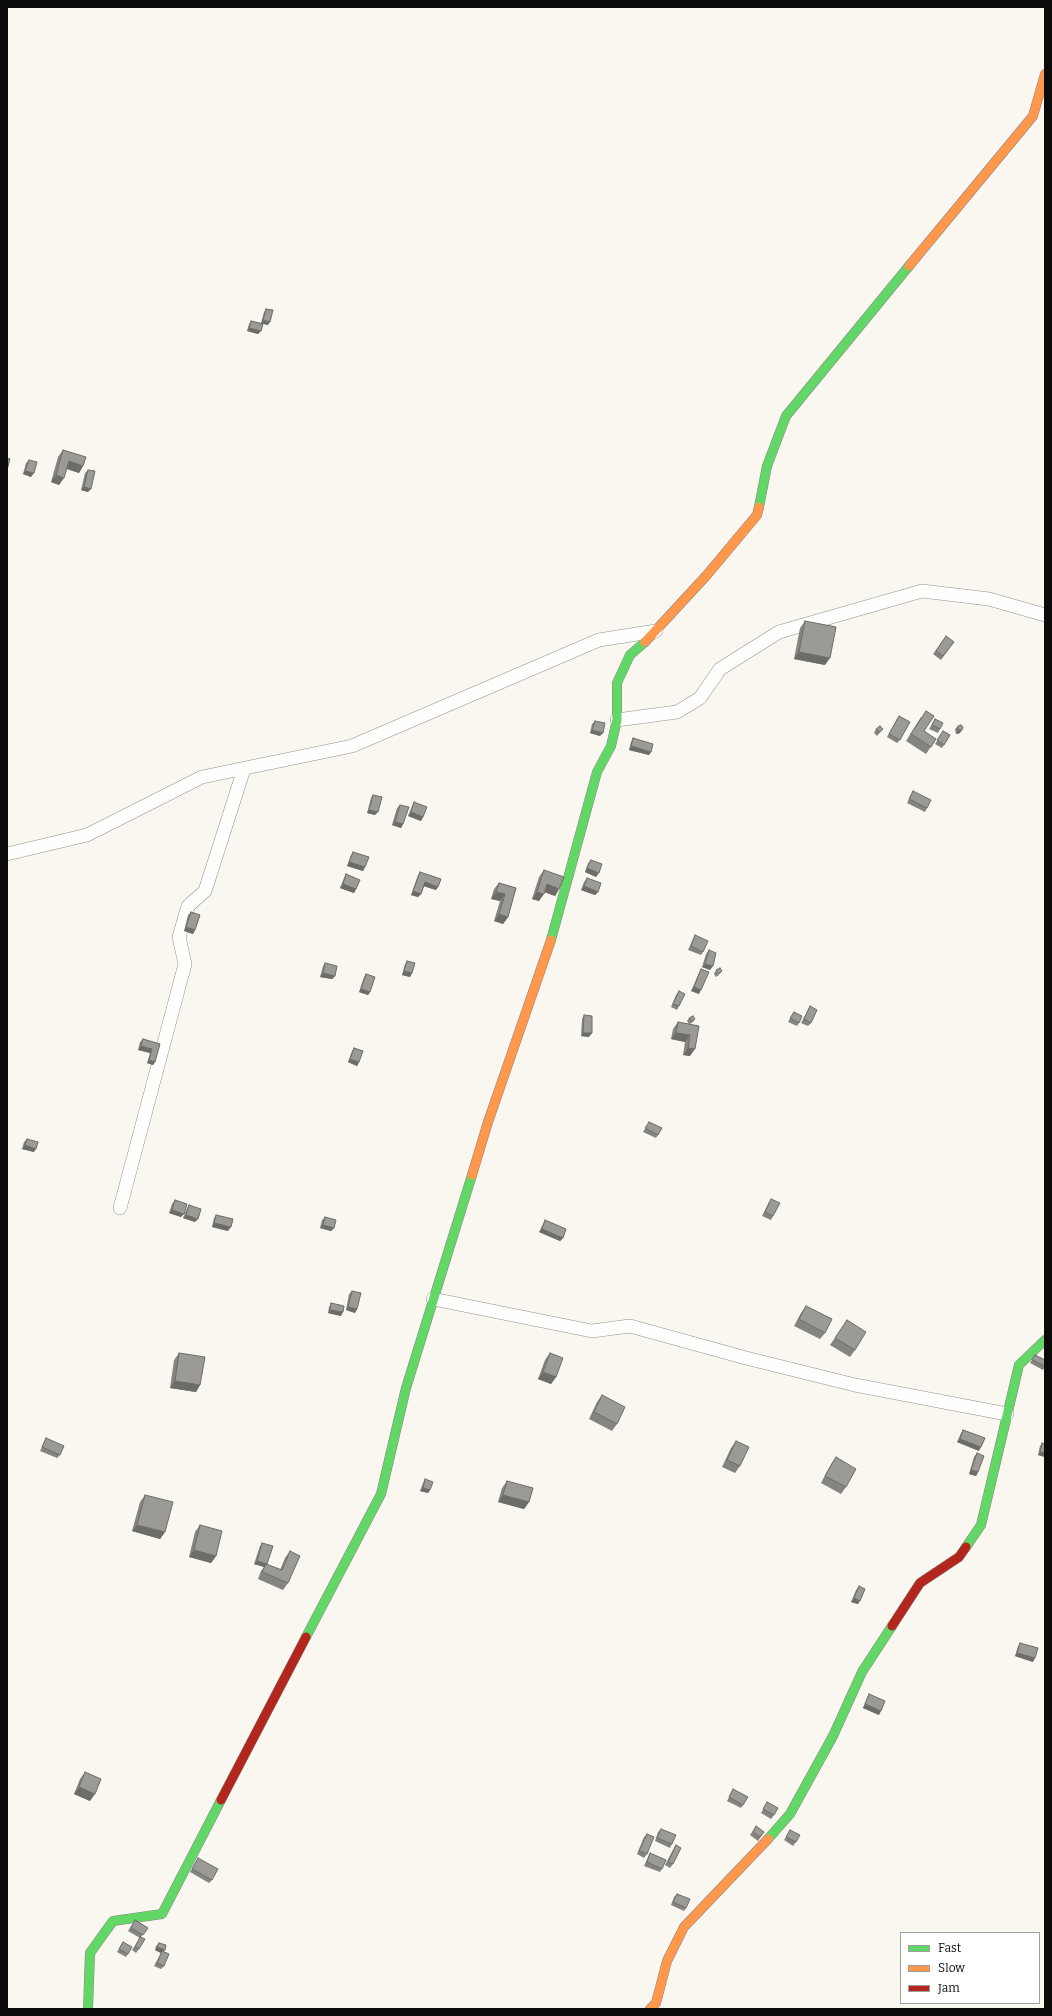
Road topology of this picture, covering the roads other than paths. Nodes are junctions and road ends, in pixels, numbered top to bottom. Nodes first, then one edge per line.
1 (1045, 74) edge
2 (1045, 615) edge
3 (656, 631) junction
4 (617, 720) junction
5 (244, 768) junction
6 (7, 854) edge
7 (120, 1208) dead end
8 (433, 1299) junction
9 (1045, 1340) edge
10 (1007, 1414) junction
11 (88, 2009) edge
12 (650, 2009) edge

1 - 3 street
2 - 4 street
3 - 4 street
3 - 5 street
4 - 8 street
5 - 6 street
5 - 7 street
8 - 10 street
8 - 11 street
9 - 10 street
10 - 12 street

